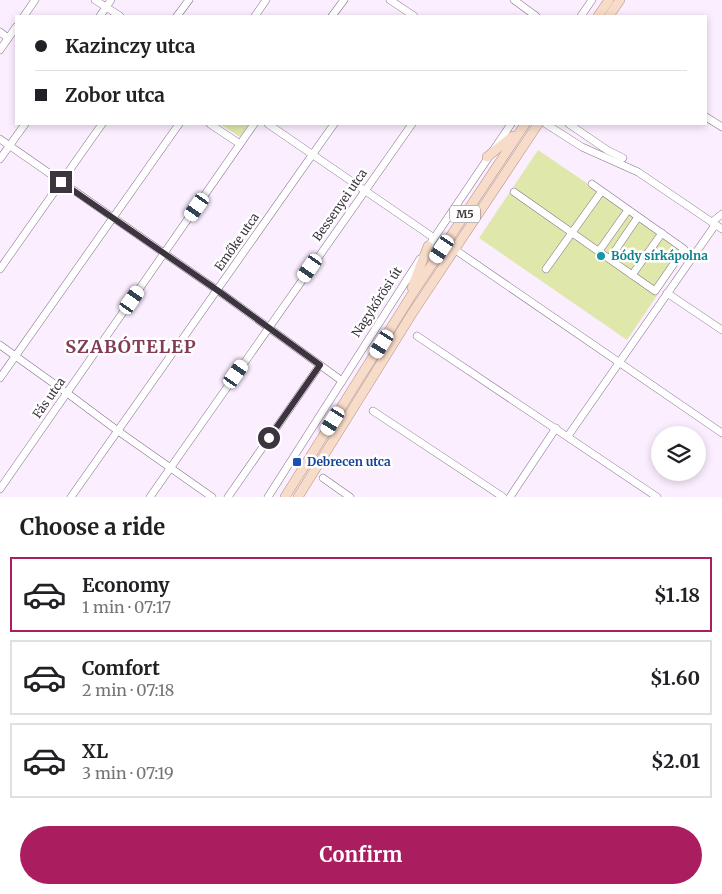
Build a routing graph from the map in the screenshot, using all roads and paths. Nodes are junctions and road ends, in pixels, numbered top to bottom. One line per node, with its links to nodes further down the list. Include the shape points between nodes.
1 (35, 0): 13 (street)
2 (95, 0): 12 (street)
3 (111, 0): 12 (street)
4 (189, 0): 16 (street)
5 (266, 0): 17 (street)
6 (344, 0): 18 (street)
7 (390, 0): 19 (street)
8 (514, 0): 20 (street)
9 (592, 0): 21 (street)
10 (609, 0): 22 (main road)
11 (620, 0): 23 (main road)
12 (106, 7): 14 (street); 15 (street)
13 (25, 15)
14 (101, 15)
15 (118, 15)
16 (178, 15)
17 (256, 15)
18 (333, 15)
19 (411, 15)
20 (535, 15)
21 (583, 15)
22 (599, 15)
23 (610, 15)
24 (15, 28): 26 (street)
25 (0, 32): 26 (street)
26 (8, 38): 27 (street)
27 (0, 50)
28 (707, 118): 41 (street)
29 (24, 125): 45 (street)
30 (101, 125): 50 (street)
31 (178, 125): 58 (street)
32 (212, 125): 44 (street)
33 (253, 125): 44 (street, Fás utca)
34 (269, 125): 46 (street)
35 (333, 125): 46 (street, Emőke utca)
36 (411, 125): 52 (street, Bessenyei utca)
37 (509, 125): 47 (street, Nagykőrösi út)
38 (537, 125): 65 (main road, M5)
39 (549, 125): 59 (street, via 582,147 638,172)
40 (571, 125): 48 (street)
41 (722, 127)
42 (522, 128): 47 (main road); 75 (main road, Nagykőrösi út / M5)
43 (0, 139): 45 (street)
44 (240, 144): 67 (street, Fás utca)
45 (9, 146): 49 (street); 50 (street)
46 (313, 155): 52 (street); 72 (street, Emőke utca)
47 (487, 157): 63 (street, Nagykőrösi út)
48 (623, 158)
49 (0, 159)
50 (61, 182): 58 (street); 69 (street)
51 (592, 184): 54 (street)
52 (364, 191): 63 (street); 76 (street, Bessenyei utca)
53 (514, 192): 61 (street)
54 (601, 192): 55 (street); 61 (street)
55 (628, 210): 57 (street); 66 (street)
56 (722, 214): 59 (street)
57 (638, 217): 62 (street); 68 (street)
58 (113, 218): 67 (street); 80 (street)
59 (712, 225): 60 (street); 74 (street)
60 (722, 229)
61 (572, 231): 66 (street); 70 (street)
62 (662, 233): 71 (street); 73 (street, via 684,248)
63 (434, 238): 64 (street, Nagykőrösi út)
64 (428, 246): 75 (main road); 84 (street, Nagykőrösi út)
65 (454, 249): 81 (street); 100 (main road, M5)
66 (600, 251): 68 (street)
67 (164, 254): 72 (street); 85 (street, Fás utca)
68 (610, 258): 71 (street)
69 (0, 269)
70 (546, 269)
71 (632, 275): 73 (street)
72 (217, 290): 76 (street); 88 (street, Emőke utca)
73 (655, 291): 74 (street)
74 (665, 295): 77 (street); 81 (street)
75 (411, 296): 99 (main road, Nagykőrösi út / M5)
76 (269, 328): 82 (street); 91 (street, Bessenyei utca)
77 (722, 330)
78 (417, 336): 87 (street)
79 (0, 345): 80 (street)
80 (16, 356): 83 (street); 85 (street)
81 (620, 363): 89 (street); 90 (street)
82 (320, 365): 84 (street); 97 (street)
83 (0, 378)
84 (342, 381): 98 (street, Nagykőrösi út)
85 (67, 393): 88 (street); 93 (street, Fás utca)
86 (372, 412): 102 (street)
87 (556, 428): 90 (street); 103 (street)
88 (118, 431): 91 (street); 94 (street, Emőke utca)
89 (722, 433)
90 (568, 436): 104 (street)
91 (171, 468): 95 (street, Bessenyei utca); 96 (street)
92 (323, 478): 101 (street)
93 (0, 489)
94 (71, 496)
95 (150, 496)
96 (212, 496)
97 (228, 496)
98 (268, 496)
99 (285, 496)
100 (298, 496)
101 (350, 496)
102 (503, 496)
103 (510, 496)
104 (657, 496)

